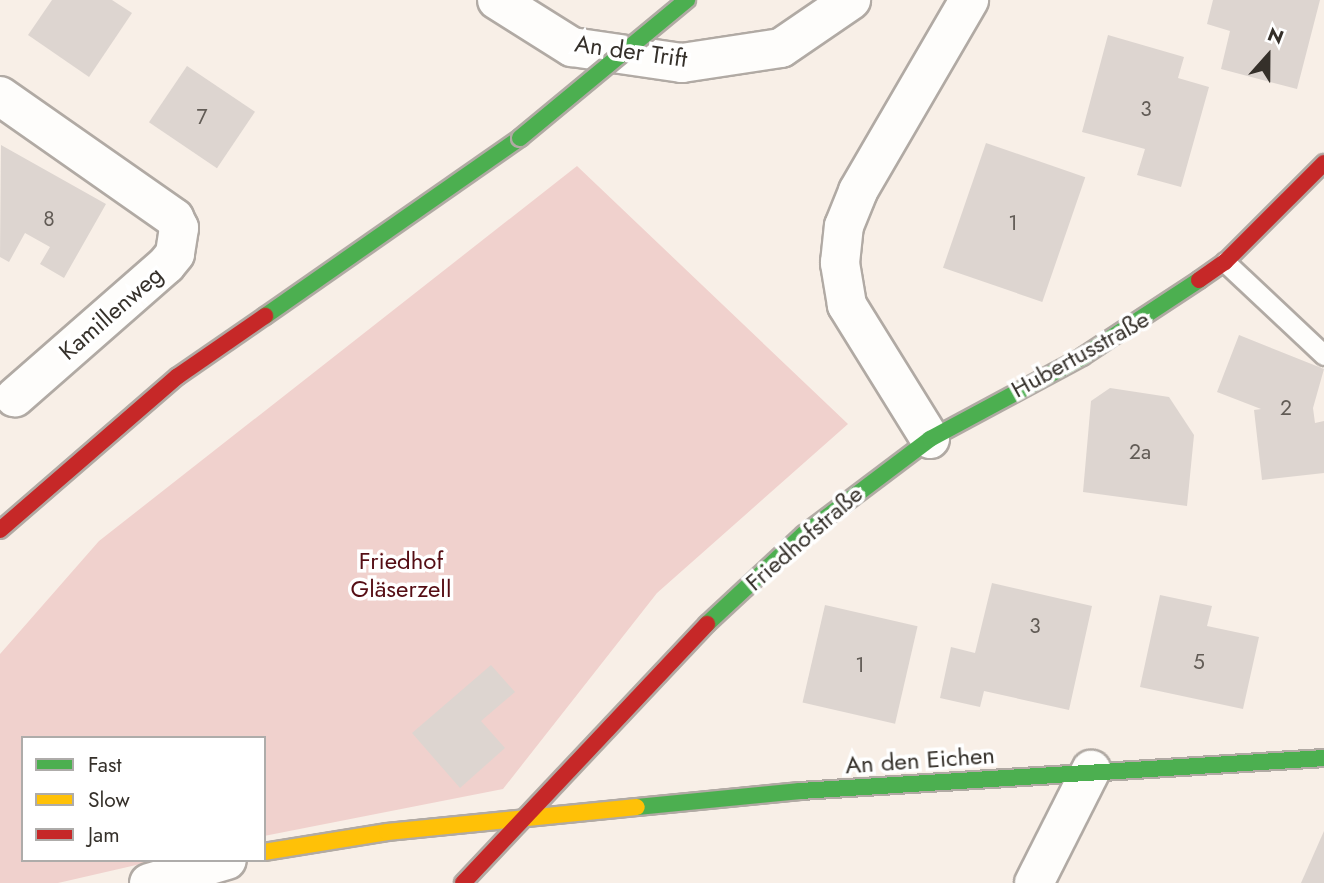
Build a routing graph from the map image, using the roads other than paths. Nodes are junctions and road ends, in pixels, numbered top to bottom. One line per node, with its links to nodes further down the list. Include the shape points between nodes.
1 (687, 0): 11 (street, bridge, via 520,138 178,376)
2 (851, 0): 4 (street, An der Trift, via 780,48 682,63 572,47)
3 (969, 0): 10 (street, via 858,191 844,226 840,264 847,305)
4 (512, 10)
5 (0, 96): 9 (street, Kamillenweg, via 164,211 179,228 175,254 166,265)
6 (1324, 163): 7 (street, Hubertusstraße)
7 (1225, 262): 8 (lane); 10 (street, Hubertusstraße, via 1082,357)
8 (1324, 355)
9 (7, 402)
10 (930, 439): 14 (street, Friedhofstraße, via 865,485 775,560 680,649)
11 (0, 530)
12 (1324, 758): 13 (street, An den Eichen)
13 (1091, 771): 14 (street, An den Eichen, via 800,791); 19 (street)
14 (520, 818): 15 (street, via 387,832); 18 (street, Friedhofstraße)
15 (266, 852)
16 (220, 862): 17 (street)
17 (149, 883)
18 (463, 883)
19 (1034, 883)

